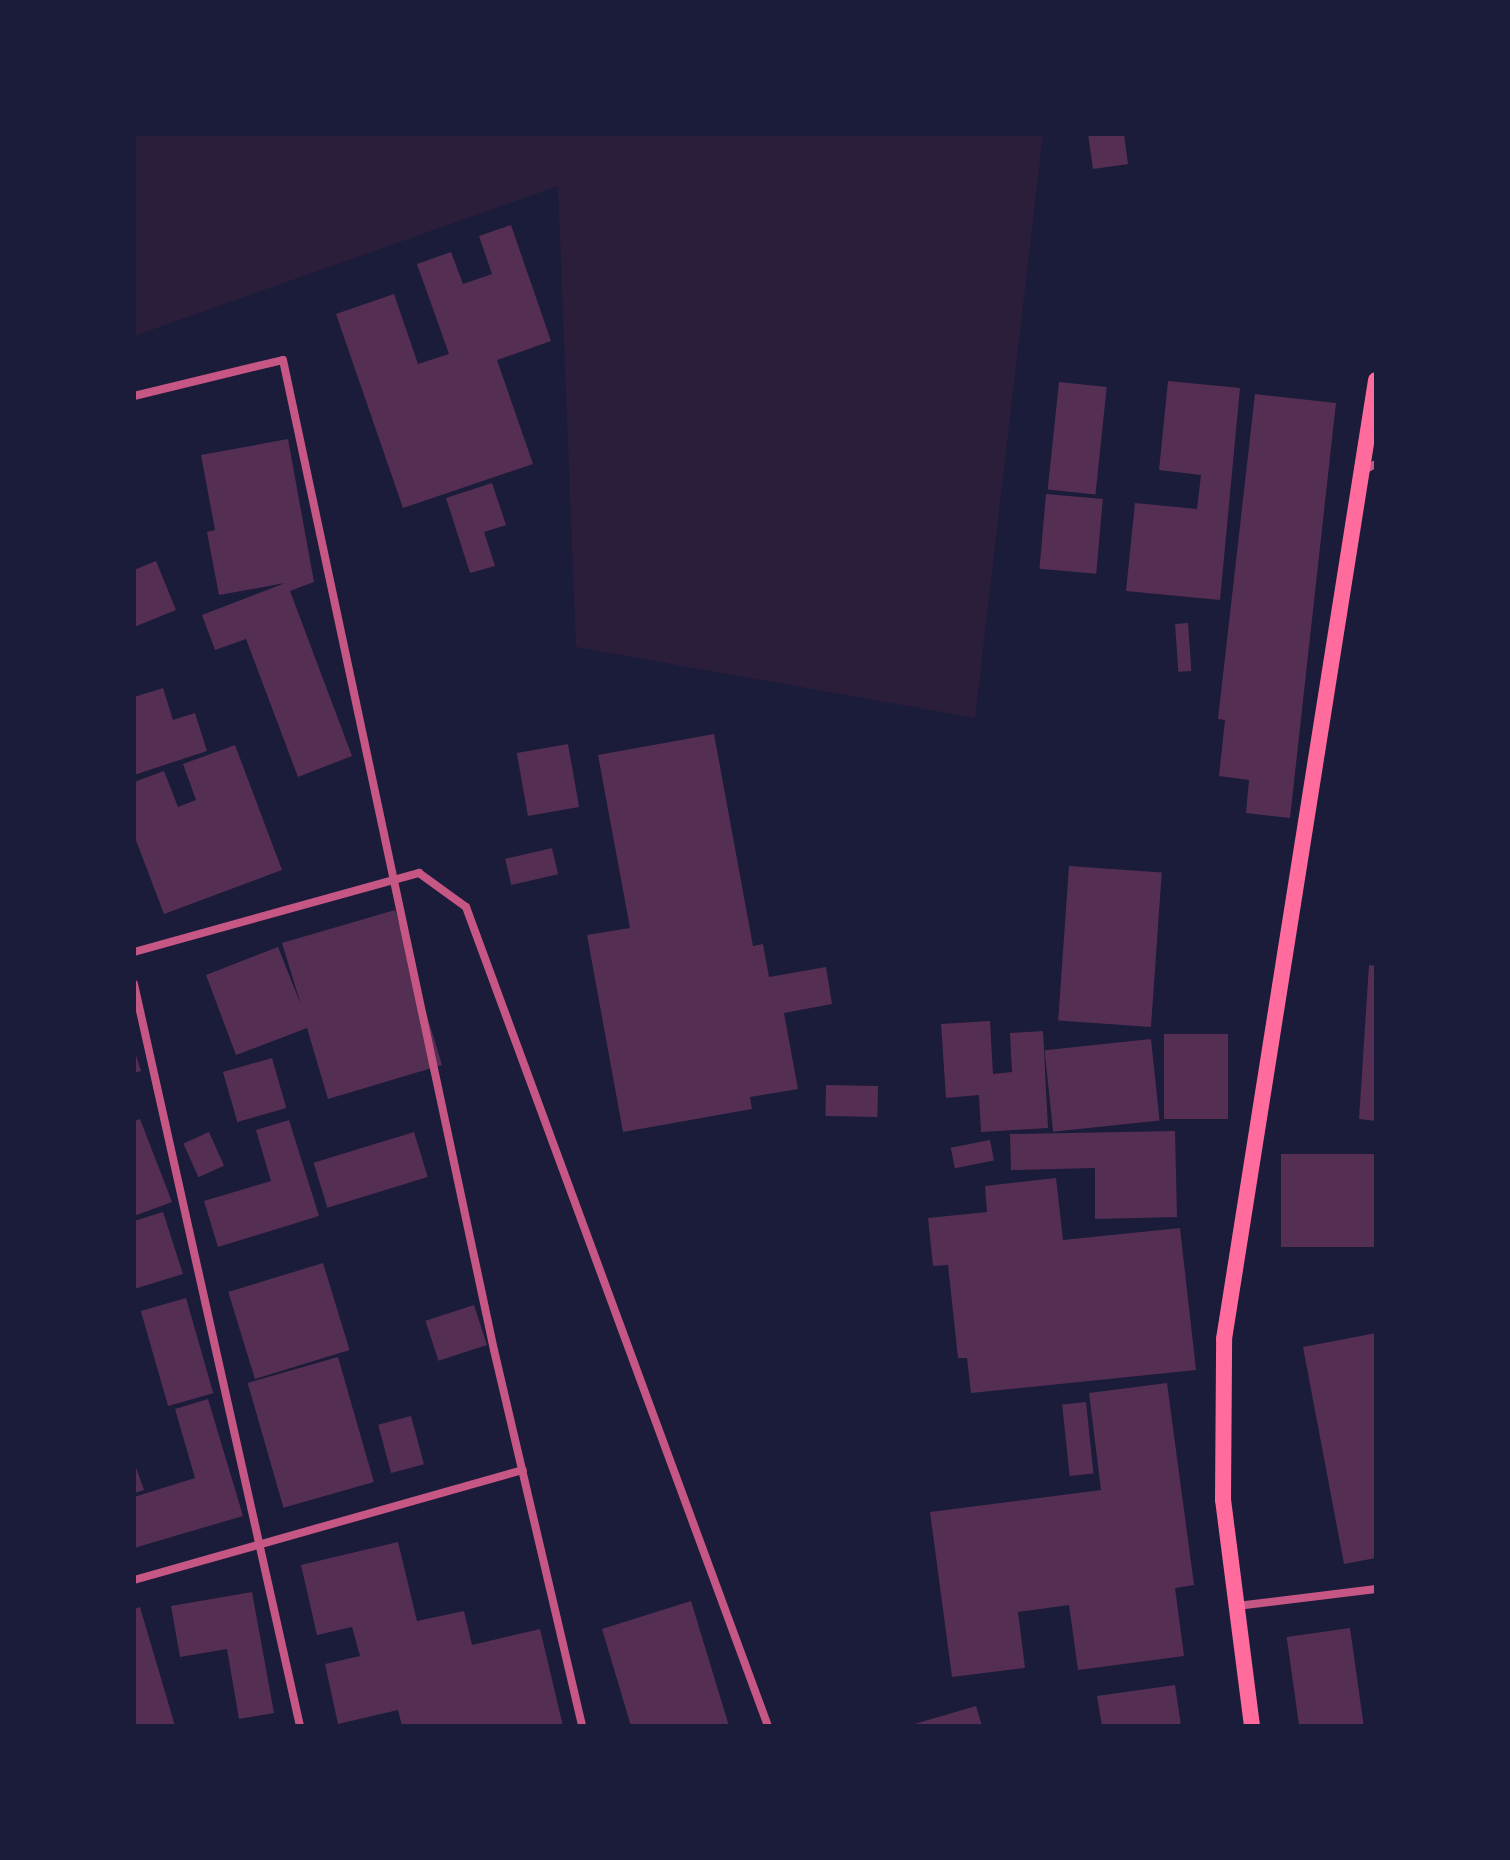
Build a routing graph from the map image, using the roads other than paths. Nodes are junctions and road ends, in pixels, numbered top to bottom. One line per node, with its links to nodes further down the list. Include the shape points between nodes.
1 (1376, 380): 3 (main road)
2 (134, 396): 4 (street, via 283,360)
3 (1369, 468): 11 (main road, via 1224,1339 1223,1500)
4 (393, 879): 5 (street); 7 (street); 14 (street, via 419,873 466,907)
5 (134, 952)
6 (134, 984): 8 (street)
7 (523, 1470): 8 (street); 13 (street)
8 (261, 1544): 9 (street); 12 (street)
9 (134, 1580)
10 (1376, 1589): 11 (street)
11 (1237, 1606): 15 (main road)
12 (300, 1726)
13 (582, 1726)
14 (768, 1726)
15 (1252, 1726)

